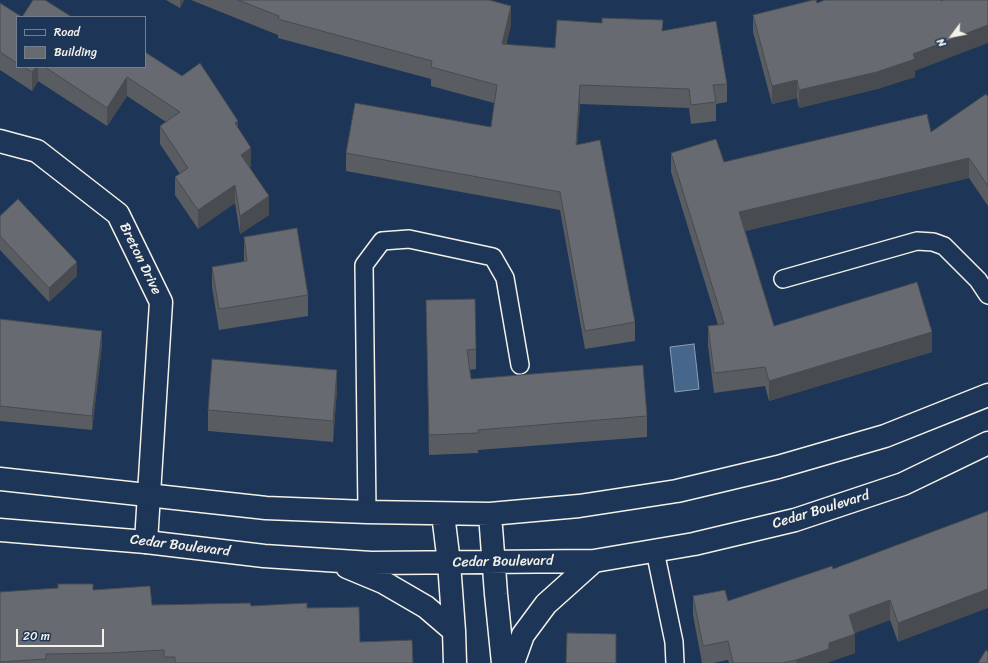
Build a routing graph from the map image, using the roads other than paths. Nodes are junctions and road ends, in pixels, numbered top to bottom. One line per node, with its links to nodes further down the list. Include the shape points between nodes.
1 (0, 141): 8 (street, Breton Drive, via 37,151 118,214 161,302)
2 (783, 279): 3 (lane, via 917,241 933,242 944,246 978,280)
3 (988, 295)
4 (520, 365): 9 (lane, via 505,278 493,257 408,239 382,241 364,265)
5 (988, 395): 11 (street, via 885,436 778,467 676,491 579,506)
6 (988, 443): 14 (street, Cedar Boulevard, via 903,484 795,520 694,544)
7 (0, 479): 8 (street)
8 (149, 495): 9 (street, via 266,508); 13 (street, Breton Drive)
9 (368, 512): 10 (street)
10 (443, 514): 11 (street); 18 (street)
11 (490, 514): 17 (street)
12 (0, 530): 13 (street, Cedar Boulevard)
13 (146, 542): 15 (street, Cedar Boulevard, via 264,556)
14 (655, 550): 16 (street, Cedar Boulevard); 23 (lane, via 674,642)
15 (334, 561): 18 (street, Cedar Boulevard); 19 (street, via 383,582 426,607)
16 (594, 561): 17 (street, Cedar Boulevard); 22 (street, via 546,604 523,635)
17 (494, 562): 18 (street, Cedar Boulevard); 21 (street)
18 (449, 563): 19 (street)
19 (454, 631): 20 (street)
20 (455, 663)
21 (503, 663)
22 (513, 663)
23 (675, 663)

